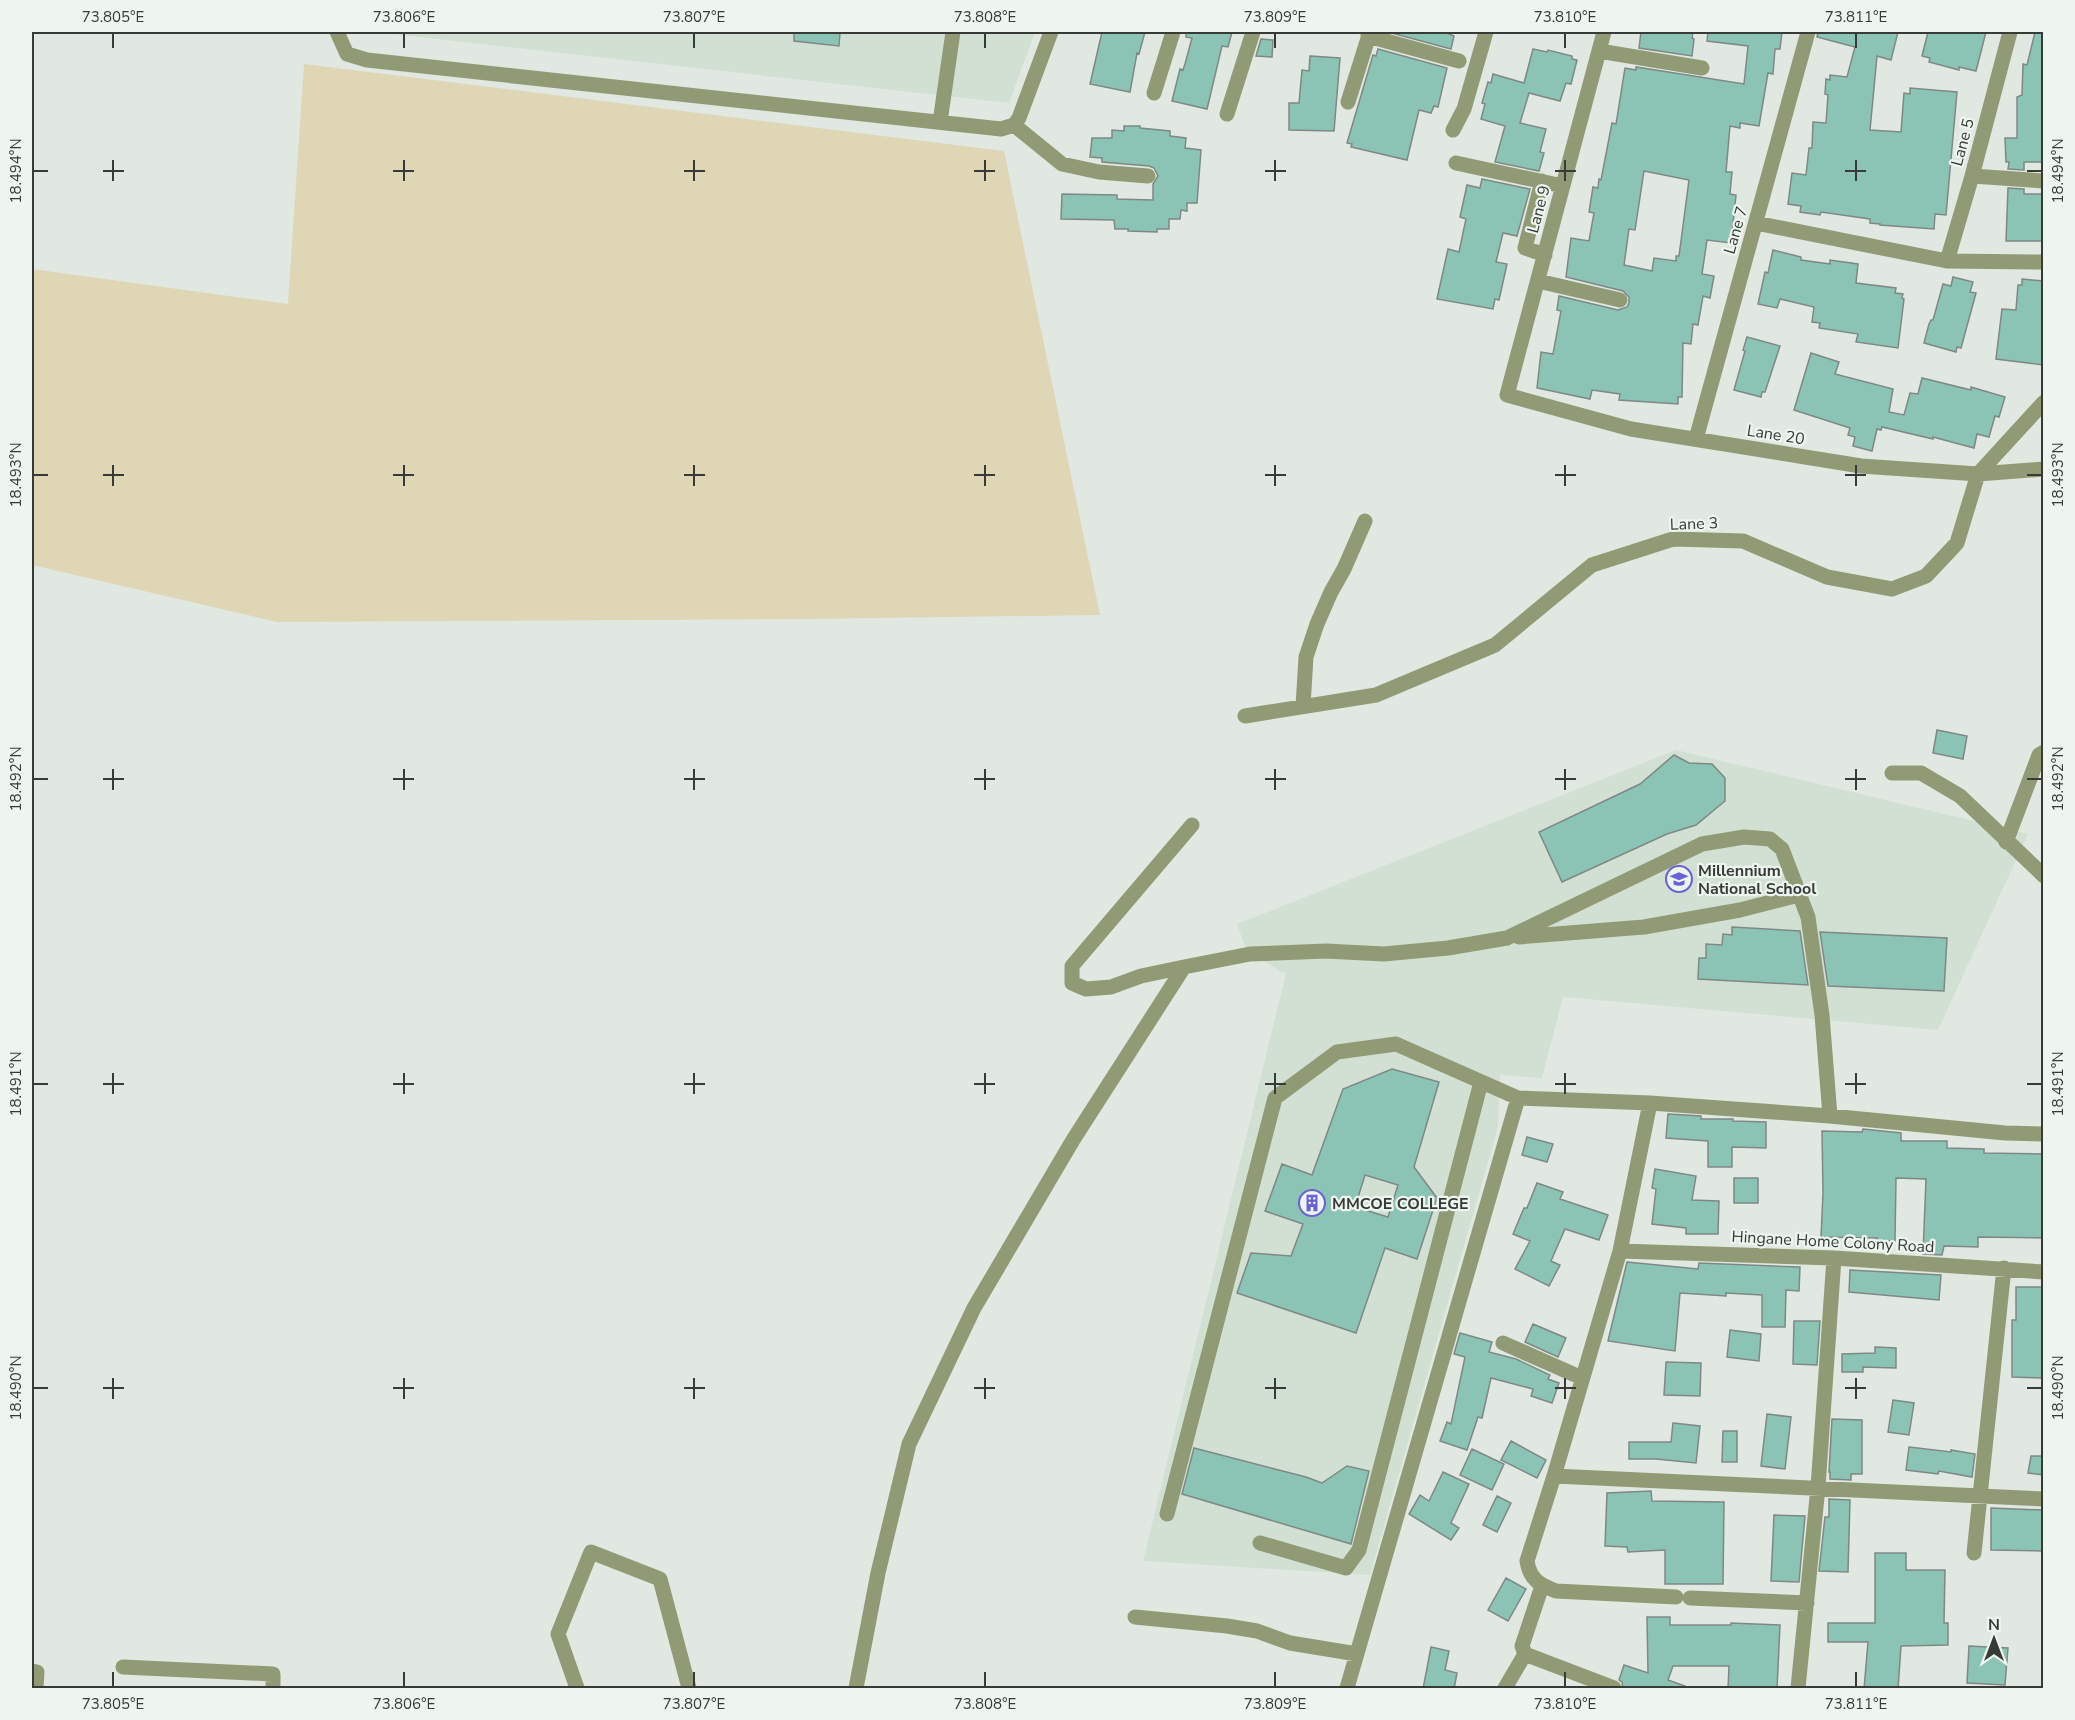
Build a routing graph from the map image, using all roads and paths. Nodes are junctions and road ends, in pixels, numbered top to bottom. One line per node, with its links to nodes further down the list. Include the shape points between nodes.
1 (338, 32): 17 (street, via 347,54 366,60)
2 (953, 32): 17 (street)
3 (1051, 32): 18 (street)
4 (1173, 32): 14 (street)
5 (1253, 32): 16 (street)
6 (1486, 32): 19 (street, via 1464,109)
7 (1604, 32): 11 (street, Lane 9)
8 (1808, 32): 26 (street, Lane 7)
9 (2010, 32): 22 (street, Lane 5)
10 (1369, 34): 12 (street); 15 (street)
11 (1599, 51): 13 (street); 25 (street, Lane 9)
12 (1459, 61)
13 (1702, 68)
14 (1154, 93)
15 (1348, 102)
16 (1227, 114)
17 (940, 122): 18 (street, via 1001,129)
18 (1014, 125): 21 (street, via 1062,164)
19 (1453, 130)
20 (1456, 163): 23 (street)
21 (1148, 176)
22 (1972, 176): 24 (street); 28 (street, Lane 5)
23 (1542, 181): 25 (street); 27 (street, via 1525,248)
24 (2043, 181)
25 (1563, 186): 27 (street, Lane 9)
26 (1756, 223): 28 (street); 34 (street, Lane 7)
27 (1545, 255): 30 (street, Lane 9)
28 (1947, 261): 29 (street)
29 (2043, 262)
30 (1538, 282): 31 (street); 32 (street, Lane 9)
31 (1620, 300)
32 (1507, 395): 34 (street, Lane 20, via 1630,429)
33 (2043, 402): 36 (street, Lane 3)
34 (1696, 439): 36 (street, Lane 20, via 1861,466)
35 (2043, 470): 36 (street, Lane 20)
36 (1978, 474): 38 (street, Lane 3, via 1957,543 1926,576 1892,589 1827,577 1743,541 1673,539 1592,565 1495,645 1376,694)
37 (1365, 521): 38 (street, via 1306,657)
38 (1304, 706): 39 (street, Lane 3)
39 (1245, 716)
40 (2043, 752): 43 (street)
41 (1892, 773): 43 (street, via 1921,773 1960,796)
42 (1192, 825): 47 (street, via 1072,966 1072,982 1086,989 1111,987)
43 (2006, 842): 44 (street)
44 (2043, 876)
45 (1799, 896): 46 (street, via 1644,927); 46 (street, via 1782,849 1770,839 1744,837 1702,844); 51 (street, via 1808,917)
46 (1507, 938): 47 (street, via 1384,954 1250,954)
47 (1184, 967): 77 (street, via 1073,1140 974,1308 909,1444 878,1573)
48 (1481, 1082): 49 (street); 63 (street, via 1396,1044 1337,1052 1275,1098); 64 (street, via 1359,1550 1346,1568)
49 (1518, 1098): 50 (street); 69 (street)
50 (1650, 1103): 51 (street); 53 (street)
51 (1830, 1116): 52 (street)
52 (2043, 1134)
53 (1620, 1251): 54 (street, Hingane Home Colony Road); 58 (street)
54 (1834, 1258): 55 (street, Hingane Home Colony Road); 60 (street)
55 (2004, 1268): 56 (street, Hingane Home Colony Road); 61 (street)
56 (2043, 1272)
57 (1503, 1343): 58 (street)
58 (1582, 1378): 59 (street)
59 (1554, 1476): 60 (street); 66 (street, via 1527,1561 1528,1570)
60 (1818, 1487): 61 (street); 67 (street)
61 (1981, 1496): 62 (street); 65 (street)
62 (2043, 1499)
63 (1167, 1514)
64 (1260, 1543)
65 (1974, 1553)
66 (1542, 1586): 67 (street, via 1556,1591); 70 (street, via 1522,1646)
67 (1806, 1603): 81 (street)
68 (1135, 1617): 69 (street, via 1257,1631 1290,1643)
69 (1357, 1654): 78 (street)
70 (1524, 1654): 79 (street); 80 (street)
71 (123, 1667): 74 (street, via 273,1674)
72 (32, 1671): 73 (street, via 38,1672)
73 (36, 1689)
74 (273, 1689)
75 (577, 1689): 76 (street, via 558,1634 591,1552 660,1580)
76 (689, 1689)
77 (856, 1689)
78 (1347, 1689)
79 (1505, 1689)
80 (1614, 1689)
81 (1798, 1689)

